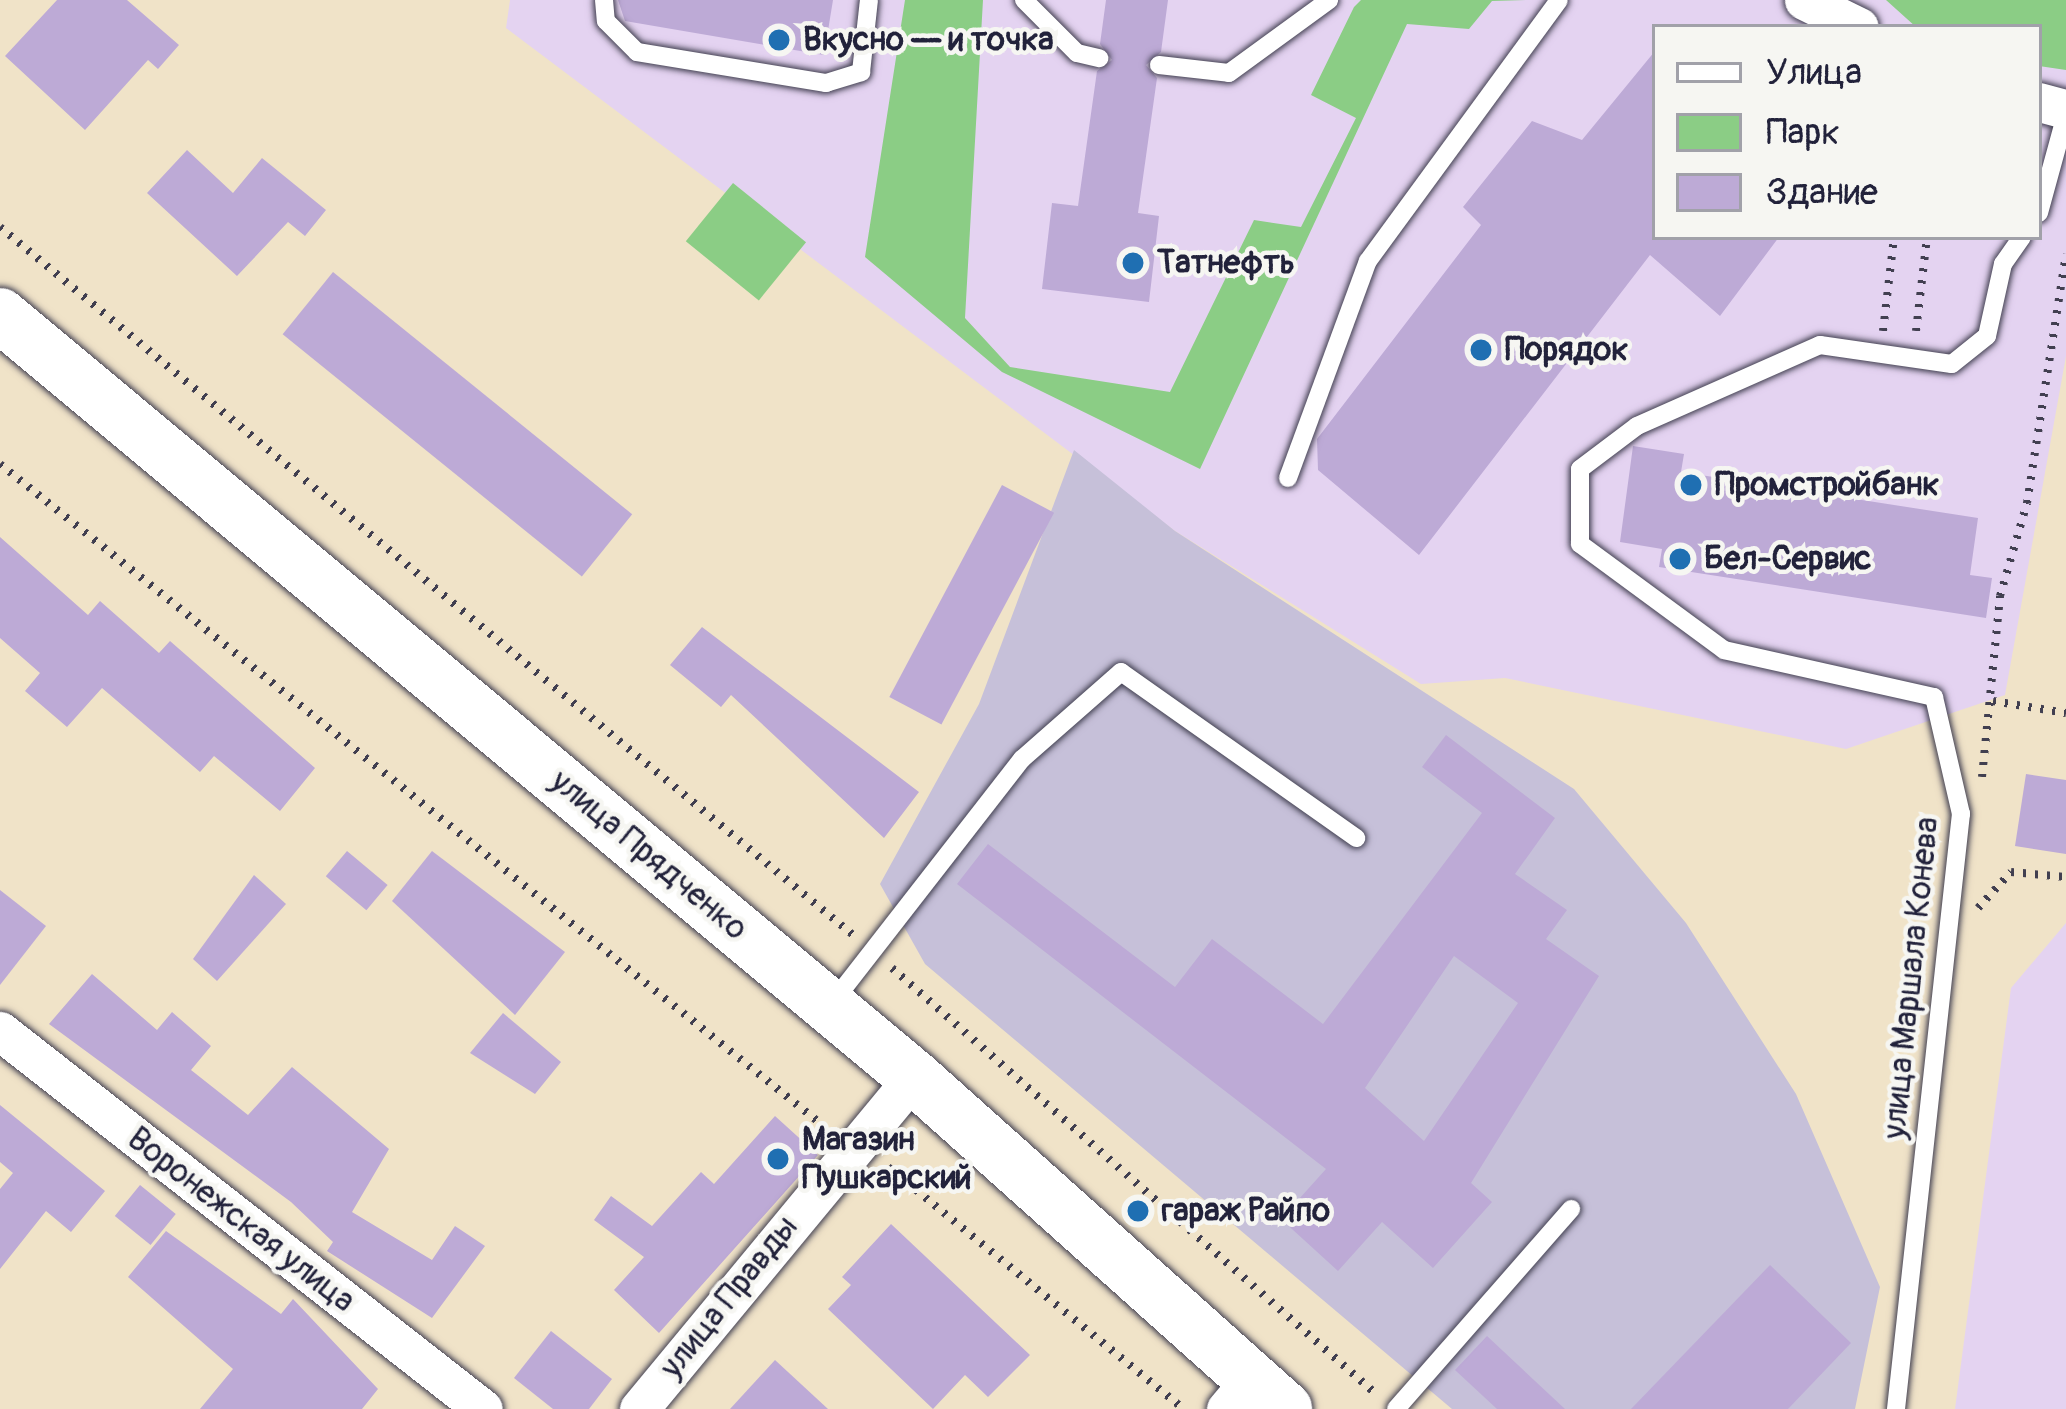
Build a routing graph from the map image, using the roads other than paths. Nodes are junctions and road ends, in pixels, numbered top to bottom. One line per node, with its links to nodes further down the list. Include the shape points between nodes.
1 (604, 0): 2 (lane, via 606,21 637,52 826,82 861,72)
2 (869, 0)
3 (1024, 0): 8 (lane, via 1077,53)
4 (1329, 0): 9 (lane, via 1229,73)
5 (1559, 0): 14 (lane, via 1368,261)
6 (1804, 0): 7 (street)
7 (1852, 24)
8 (1099, 58)
9 (1159, 65)
10 (2066, 112): 11 (lane)
11 (2042, 202)
12 (2020, 240): 24 (lane, улица Маршала Конева, via 2003,264 1987,336 1952,364 1820,345 1755,367 1580,469 1580,544 1724,650 1934,697 1961,814)
13 (0, 315): 16 (main road, улица Прядченко)
14 (1288, 478)
15 (1356, 838): 16 (lane, via 1120,672 1022,759)
16 (829, 1007): 18 (main road, улица Прядченко)
17 (0, 1031): 21 (street, Воронежская улица)
18 (914, 1077): 20 (main road, улица Прядченко); 22 (street, улица Правды)
19 (1570, 1210): 23 (lane)
20 (1254, 1399)
21 (483, 1409)
22 (639, 1409)
23 (1394, 1409)
24 (1896, 1409)

